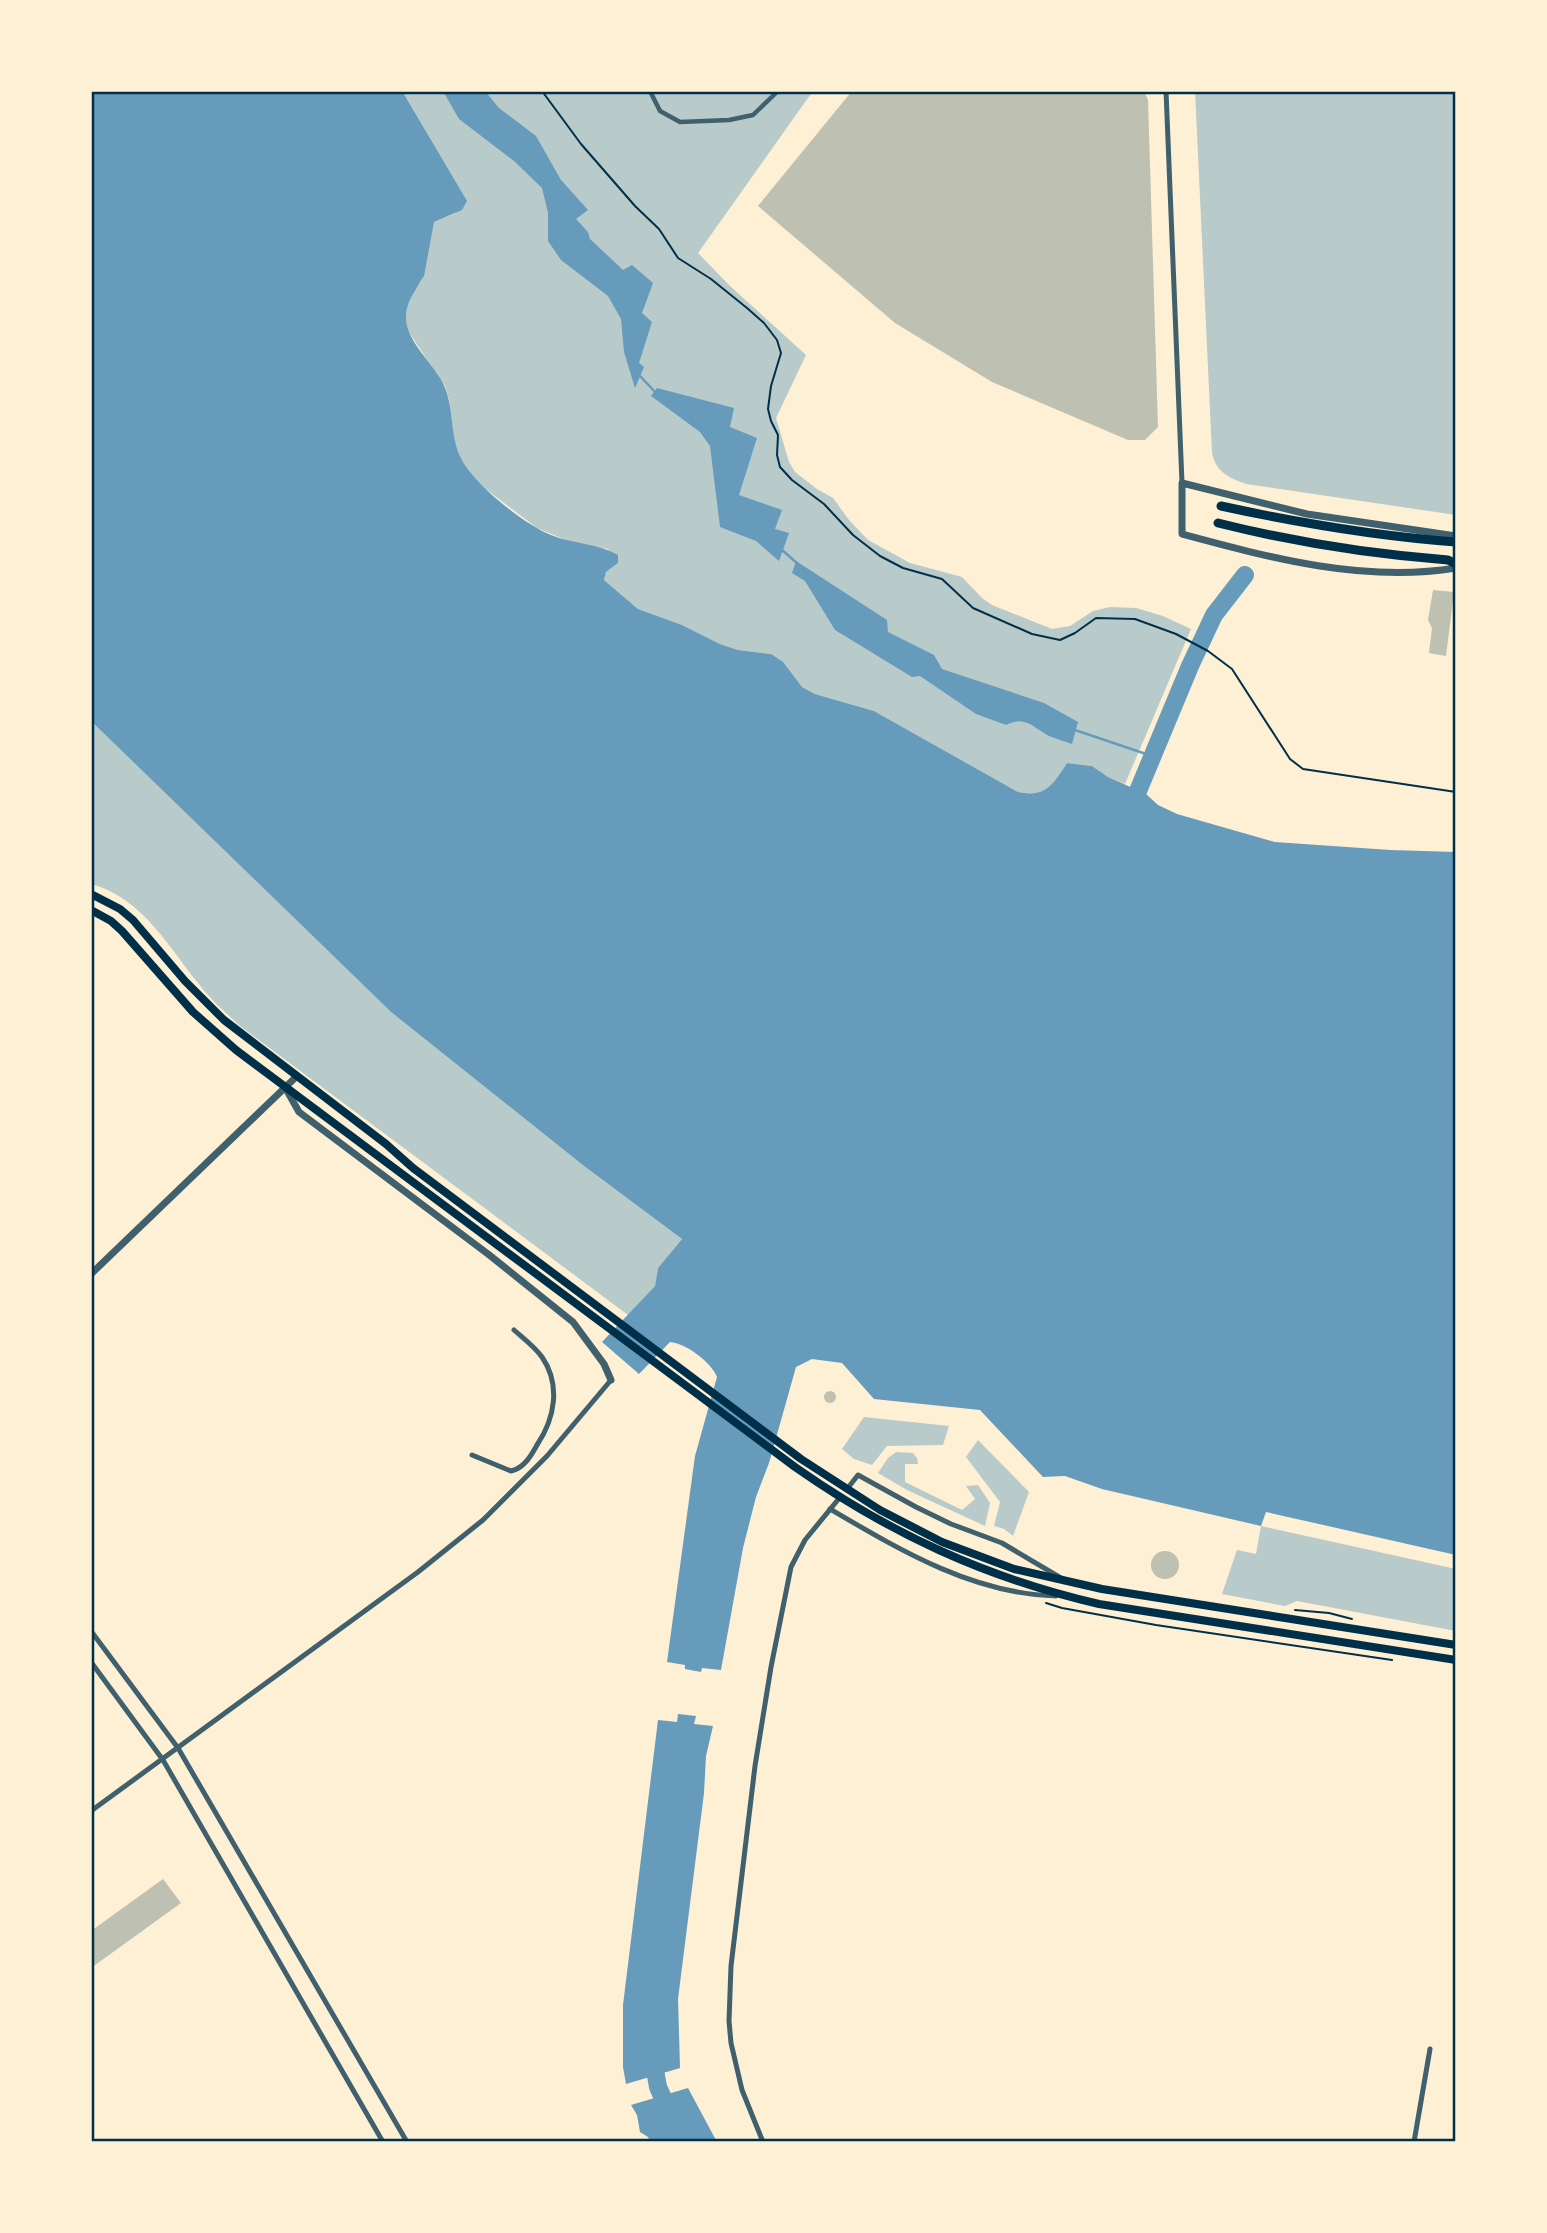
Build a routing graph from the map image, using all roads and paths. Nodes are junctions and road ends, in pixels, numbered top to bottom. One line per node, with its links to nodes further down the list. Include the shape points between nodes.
1 (542, 91): 10 (path, via 582,144 659,229 678,258 747,308 777,340 781,353 768,409 778,435 780,467 836,514 853,535 891,562 948,582 973,608 1032,634 1060,640 1096,618 1117,617 1176,634 1232,669 1290,759 1304,769)
2 (650, 91): 3 (street, via 660,111 680,122 753,115)
3 (778, 91)
4 (1166, 91): 5 (street)
5 (1182, 483): 8 (street, via 1307,514); 9 (street, via 1182,534 1259,554 1362,571 1416,573)
6 (1221, 506): 8 (main road, via 1329,528)
7 (1218, 523): 9 (main road, via 1308,543)
8 (1453, 540)
9 (1453, 564)
10 (1456, 792)
11 (91, 894): 13 (main road, via 133,920 204,1001)
12 (91, 910): 14 (main road, via 122,931 214,1032)
13 (297, 1076): 14 (street); 20 (main road, via 439,1188 827,1477 907,1525 976,1556)
14 (286, 1088): 15 (street); 17 (street, via 299,1112 573,1322); 21 (main road, via 821,1485 903,1534 972,1565)
15 (91, 1274)
16 (514, 1330): 18 (street, via 541,1356 552,1377 555,1402 549,1422 524,1465 516,1470)
17 (611, 1380): 28 (street, via 547,1456 483,1520)
18 (472, 1455)
19 (830, 1508): 20 (street, via 858,1475 928,1513 1002,1544); 21 (street, via 967,1579 1025,1594); 34 (street, via 800,1548 787,1578 762,1716 731,1966 731,2043 742,2090)
20 (1067, 1581): 24 (main road)
21 (1063, 1596): 25 (main road)
22 (1039, 1601): 26 (path, via 1156,1625)
23 (91, 1630): 28 (street)
24 (1456, 1644)
25 (1456, 1660)
26 (1401, 1661)
27 (91, 1662): 29 (street)
28 (178, 1748): 29 (street); 33 (street)
29 (163, 1760): 30 (street); 32 (street)
30 (91, 1811)
31 (1430, 2049): 35 (street)
32 (383, 2142)
33 (407, 2142)
34 (763, 2142)
35 (1414, 2142)

